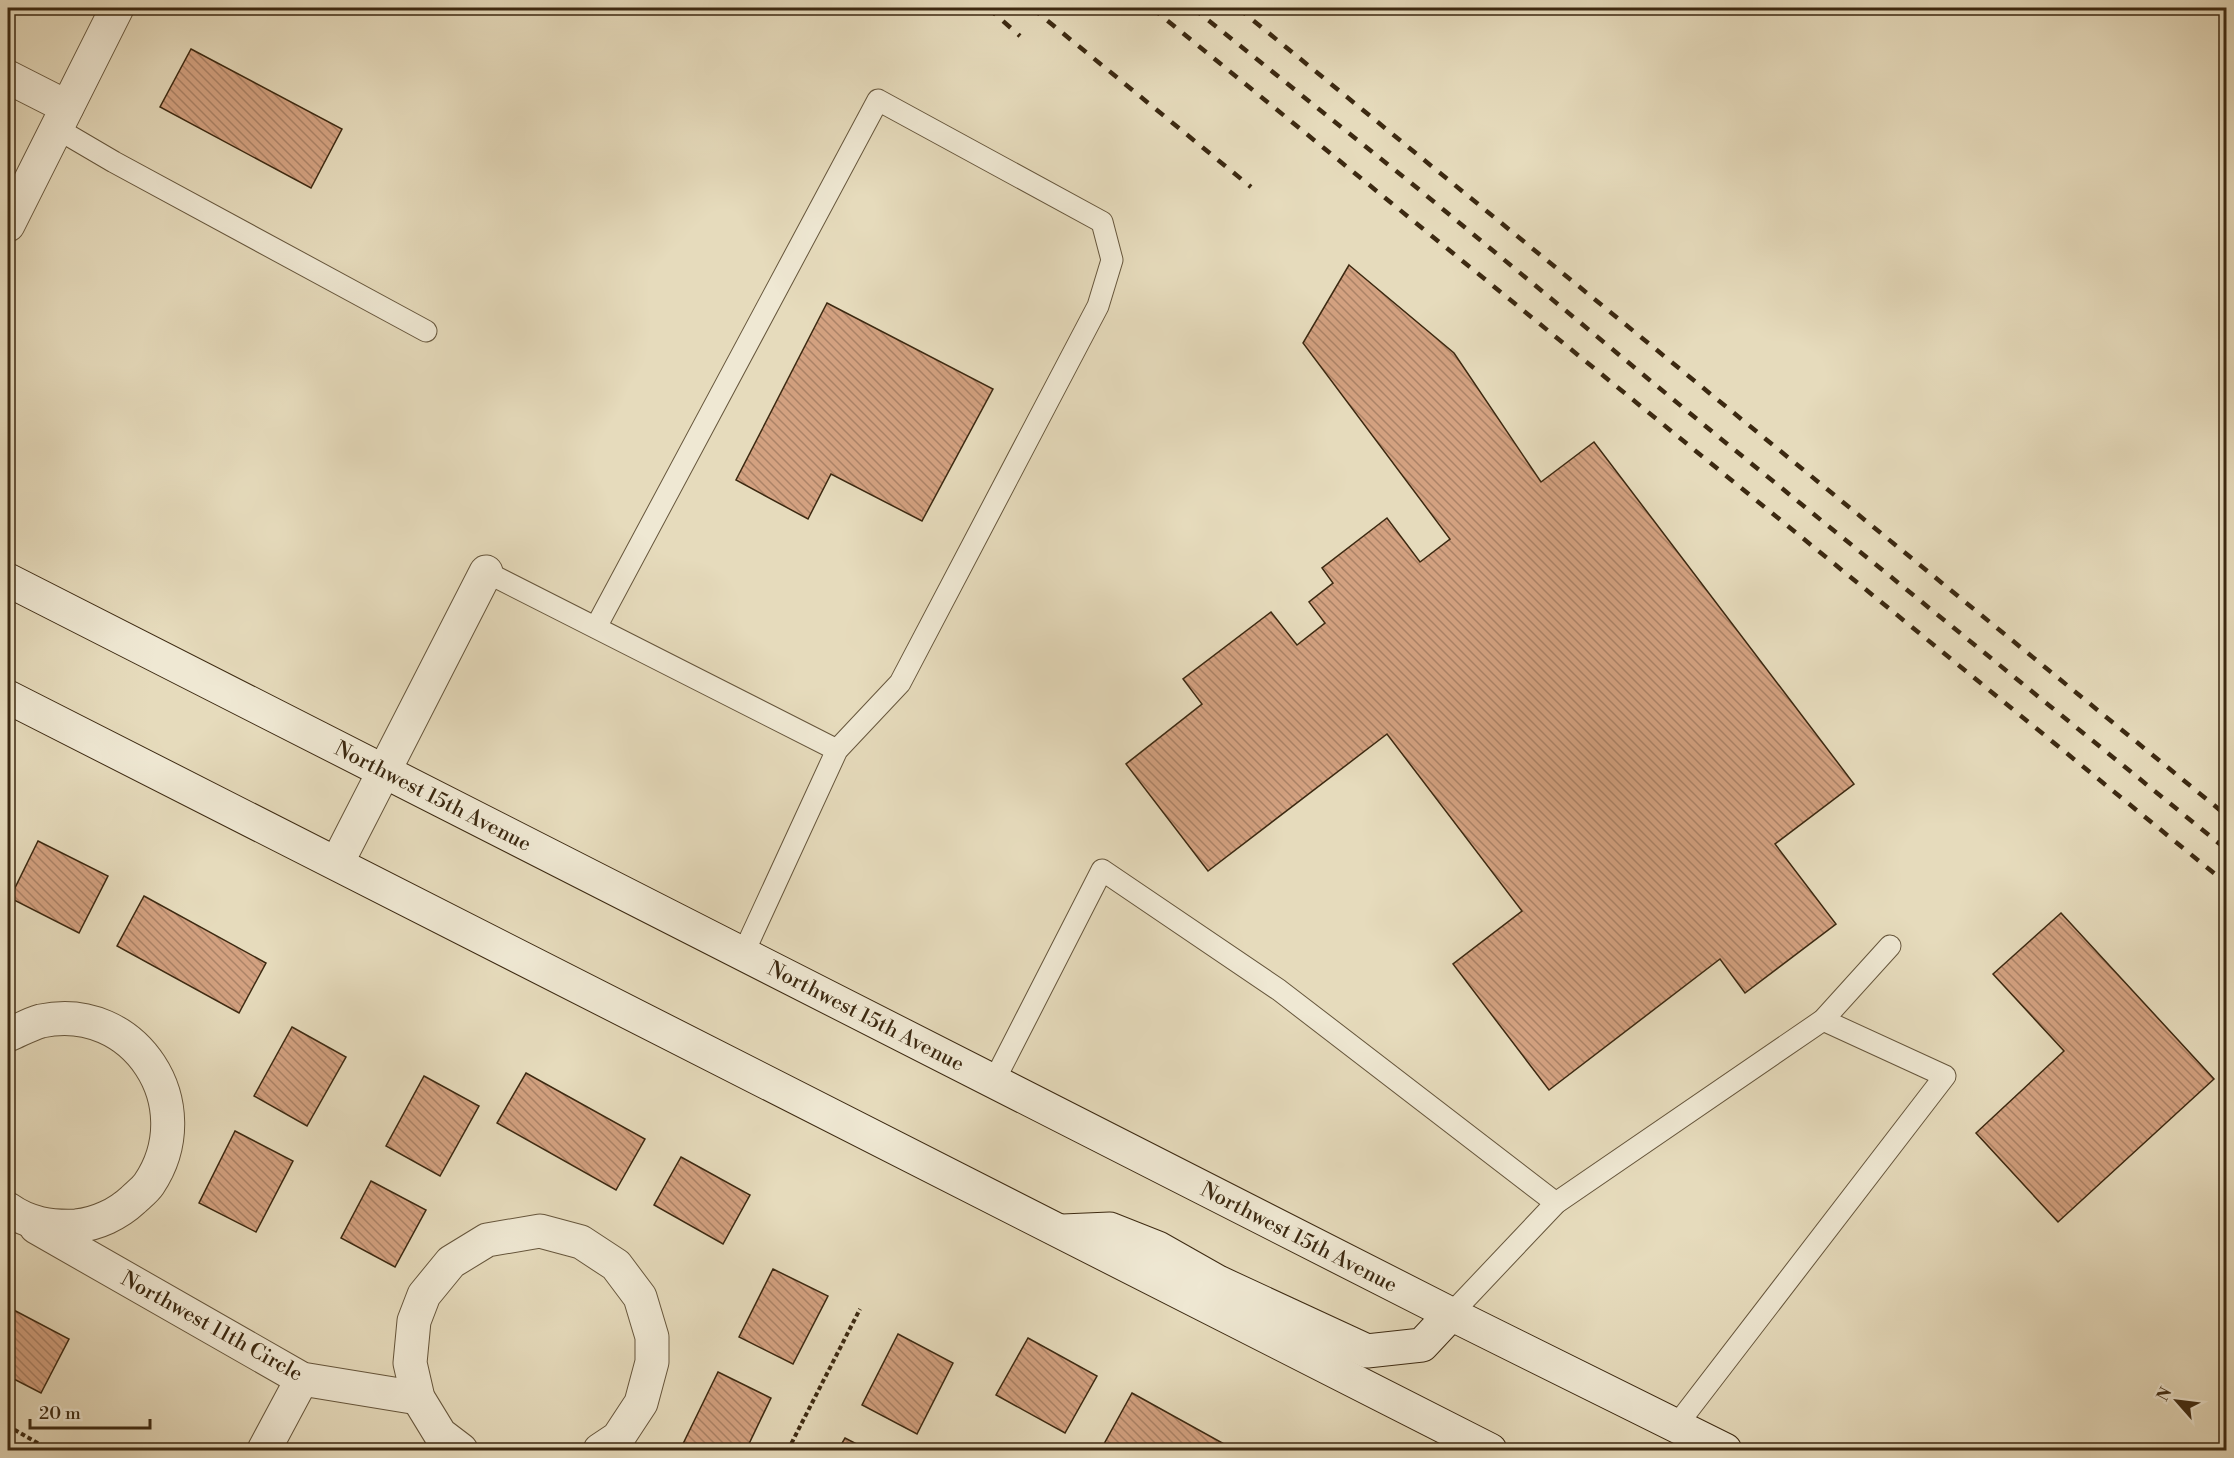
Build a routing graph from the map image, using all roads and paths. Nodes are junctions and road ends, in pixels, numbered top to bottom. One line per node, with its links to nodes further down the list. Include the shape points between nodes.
1 (117, 8): 3 (street)
2 (8, 77): 3 (street)
3 (61, 118): 4 (street); 5 (lane, via 114,162)
4 (8, 225)
5 (426, 331)
6 (486, 572): 8 (lane); 11 (street)
7 (8, 580): 11 (street, Northwest 15th Avenue)
8 (596, 627): 10 (lane); 10 (lane, via 879,100 1102,222 1112,260 1098,306 900,683)
9 (8, 697): 12 (street)
10 (837, 750): 14 (lane)
11 (384, 771): 12 (street); 14 (street, Northwest 15th Avenue)
12 (337, 863): 20 (street)
13 (1890, 946): 15 (lane)
14 (743, 954): 17 (street, Northwest 15th Avenue)
15 (1823, 1020): 18 (lane); 26 (lane, via 1945,1076)
16 (8, 1035): 19 (street, Northwest 11th Circle, via 40,1021 76,1019 112,1029 140,1050 160,1080 168,1115 165,1151 149,1184 123,1210 90,1225 53,1227)
17 (994, 1082): 18 (lane, via 1102,870 1279,990); 22 (street, Northwest 15th Avenue)
18 (1556, 1203): 22 (lane)
19 (13, 1213): 23 (street, Northwest 11th Circle)
20 (1061, 1232): 22 (street, via 1110,1229 1158,1248 1218,1282 1367,1351 1422,1346); 32 (street)
21 (860, 1309): 31 (path)
22 (1451, 1314): 26 (street, Northwest 15th Avenue)
23 (302, 1378): 24 (street, Northwest 11th Circle); 28 (street)
24 (418, 1398): 29 (street, via 440,1434); 30 (street, via 410,1363 414,1321 424,1295 451,1262 487,1239 540,1231 581,1242 616,1266 640,1297 652,1337 652,1362 642,1403 618,1438)
25 (8, 1426): 27 (path)
26 (1676, 1426): 33 (street, Northwest 15th Avenue)
27 (50, 1450)
28 (264, 1450)
29 (461, 1450)
30 (600, 1450)
31 (788, 1450)
32 (1490, 1450)
33 (1725, 1450)

